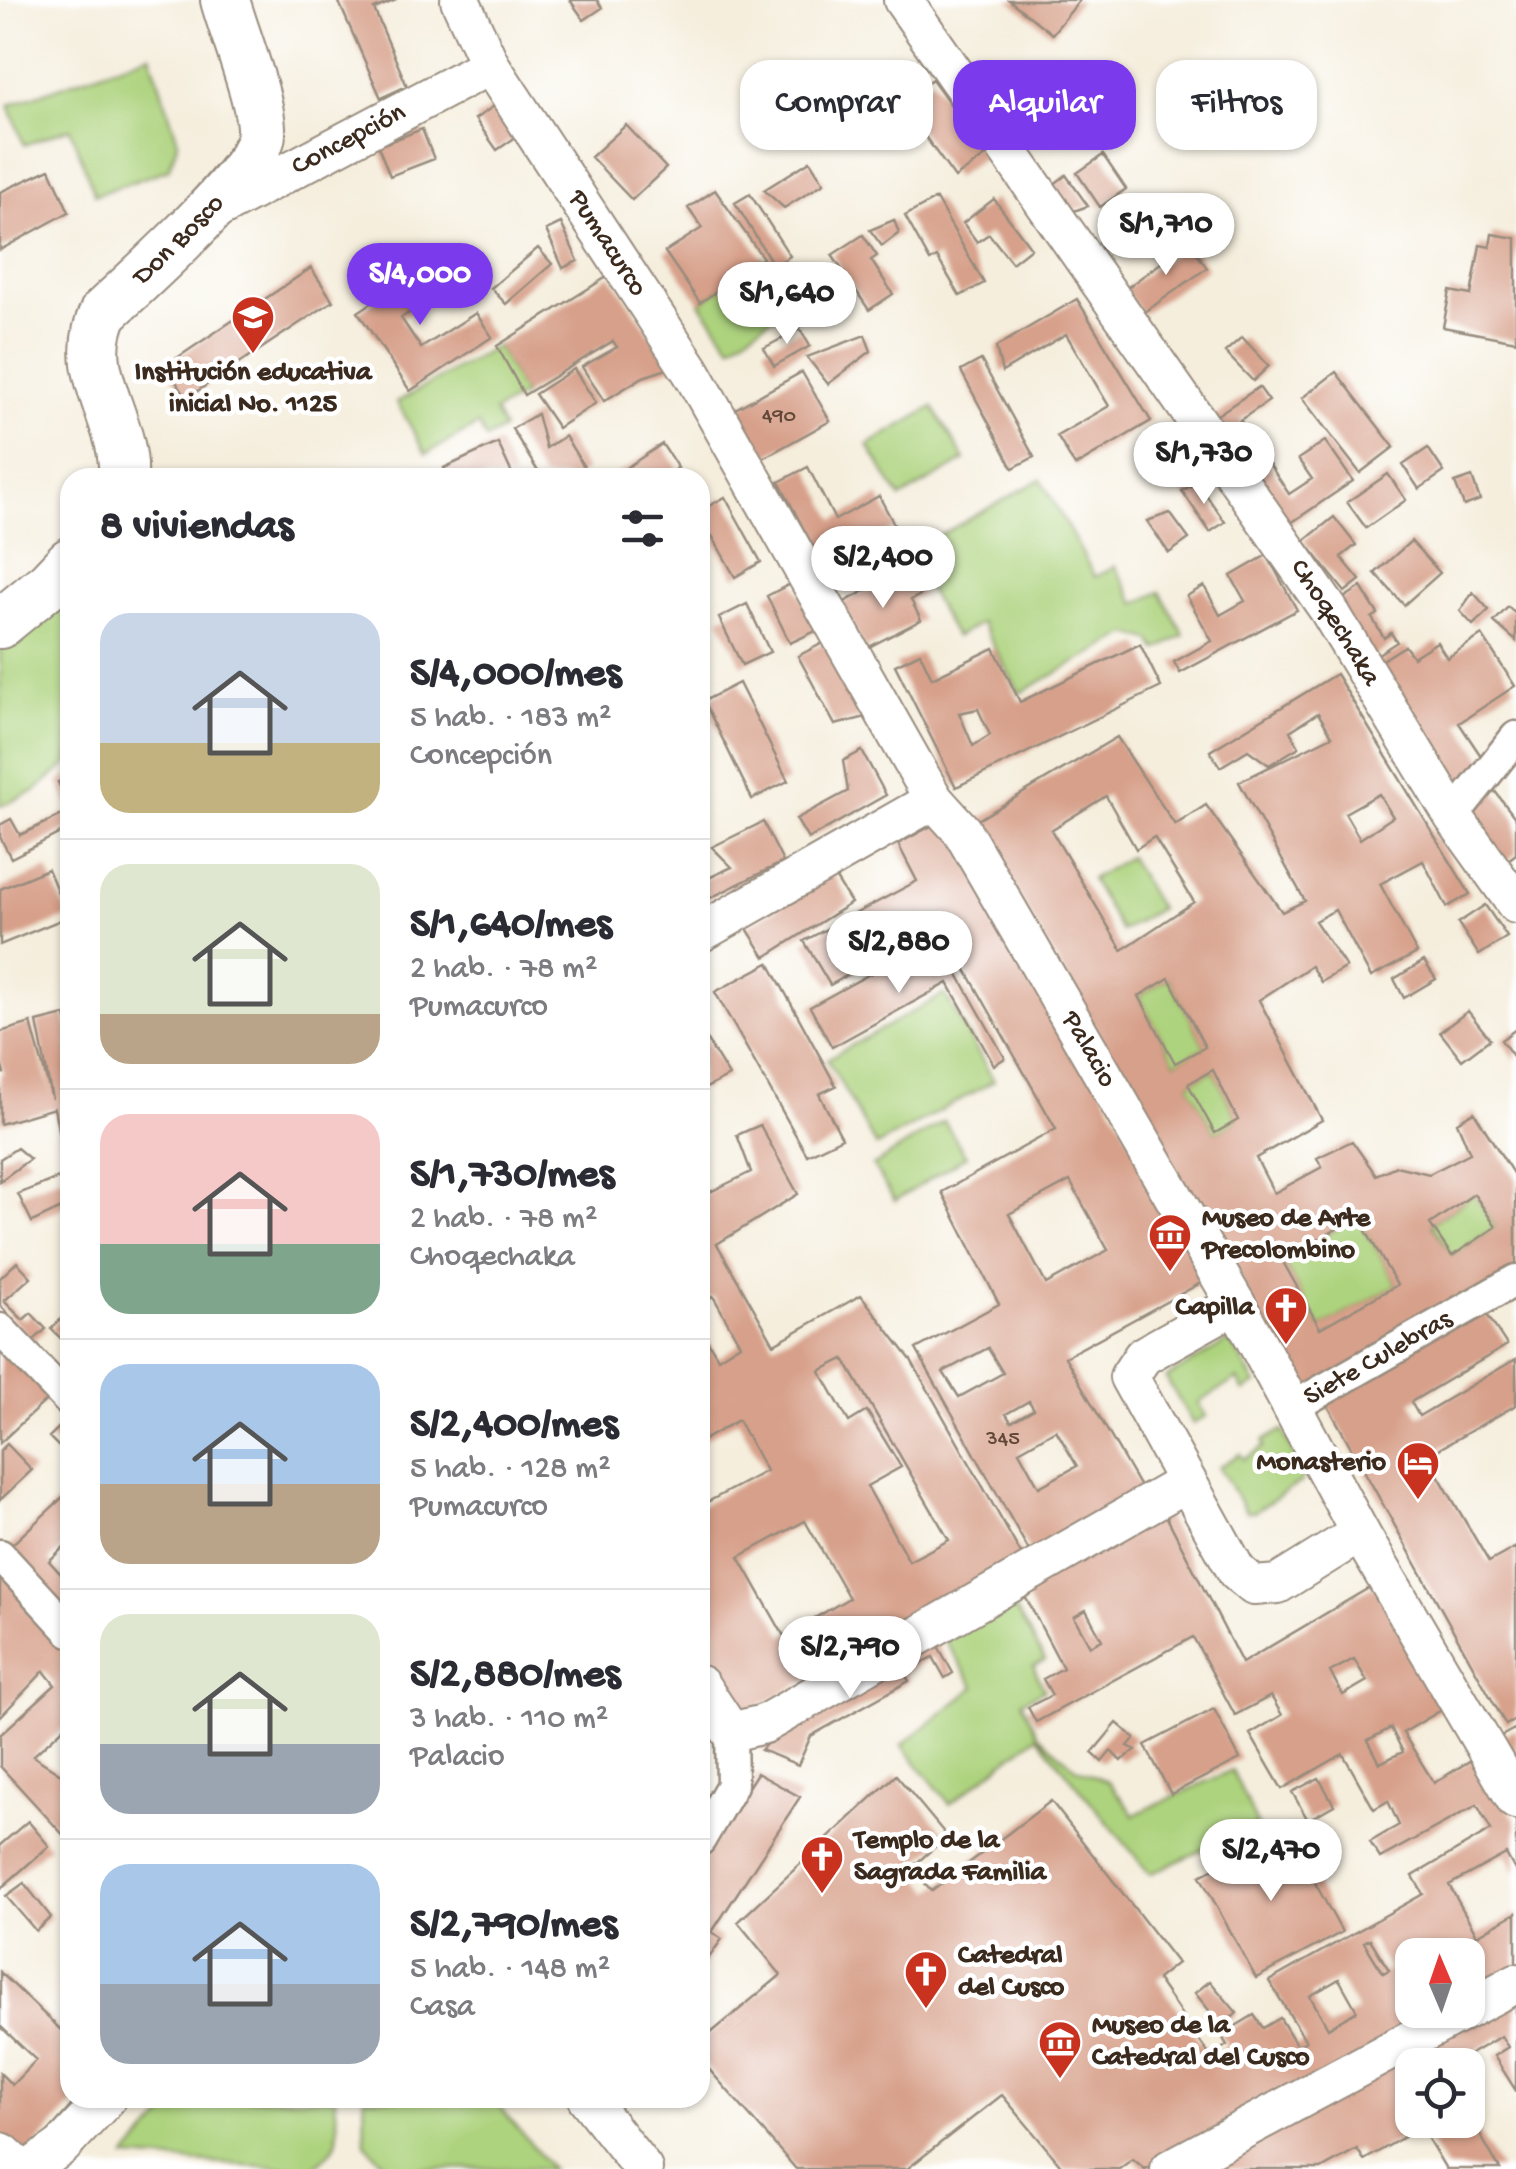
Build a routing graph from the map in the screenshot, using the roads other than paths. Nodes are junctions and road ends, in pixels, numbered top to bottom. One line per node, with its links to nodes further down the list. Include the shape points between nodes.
1 (225, 0): 5 (street, Don Bosco, via 262,136)
2 (460, 0): 4 (street, Pumacurco)
3 (904, 0): 11 (street, Choqechaka, via 1328,609)
4 (490, 65): 5 (street, Concepción); 10 (street, Pumacurco, via 692,371)
5 (206, 215): 6 (street, Don Bosco, via 104,312 96,329 92,347)
6 (124, 468)
7 (60, 572): 8 (street)
8 (0, 624)
9 (1516, 737): 11 (street)
10 (934, 800): 13 (street); 15 (street, Palacio, via 962,831)
11 (1453, 816): 12 (street, Choqechaka)
12 (1516, 904)
13 (710, 928)
14 (1516, 1280): 18 (street, Siete Culebras)
15 (1236, 1304): 18 (street, Palacio); 19 (street, via 1143,1356 1129,1376)
16 (0, 1329): 17 (street)
17 (60, 1392)
18 (1294, 1407): 20 (street, Palacio)
19 (1186, 1482): 20 (street, via 1237,1572 1254,1586 1278,1584); 24 (street, via 764,1724)
20 (1360, 1532): 25 (street)
21 (0, 1555): 22 (street)
22 (60, 1621)
23 (710, 1700): 24 (street)
24 (731, 1732): 26 (street, via 732,1785)
25 (1516, 1800)
26 (710, 1823)
27 (1516, 1983): 34 (street)
28 (98, 2108): 32 (street)
29 (595, 2108): 33 (street)
30 (0, 2157): 31 (street)
31 (13, 2169)
32 (30, 2169)
33 (643, 2169)
34 (1170, 2169)

